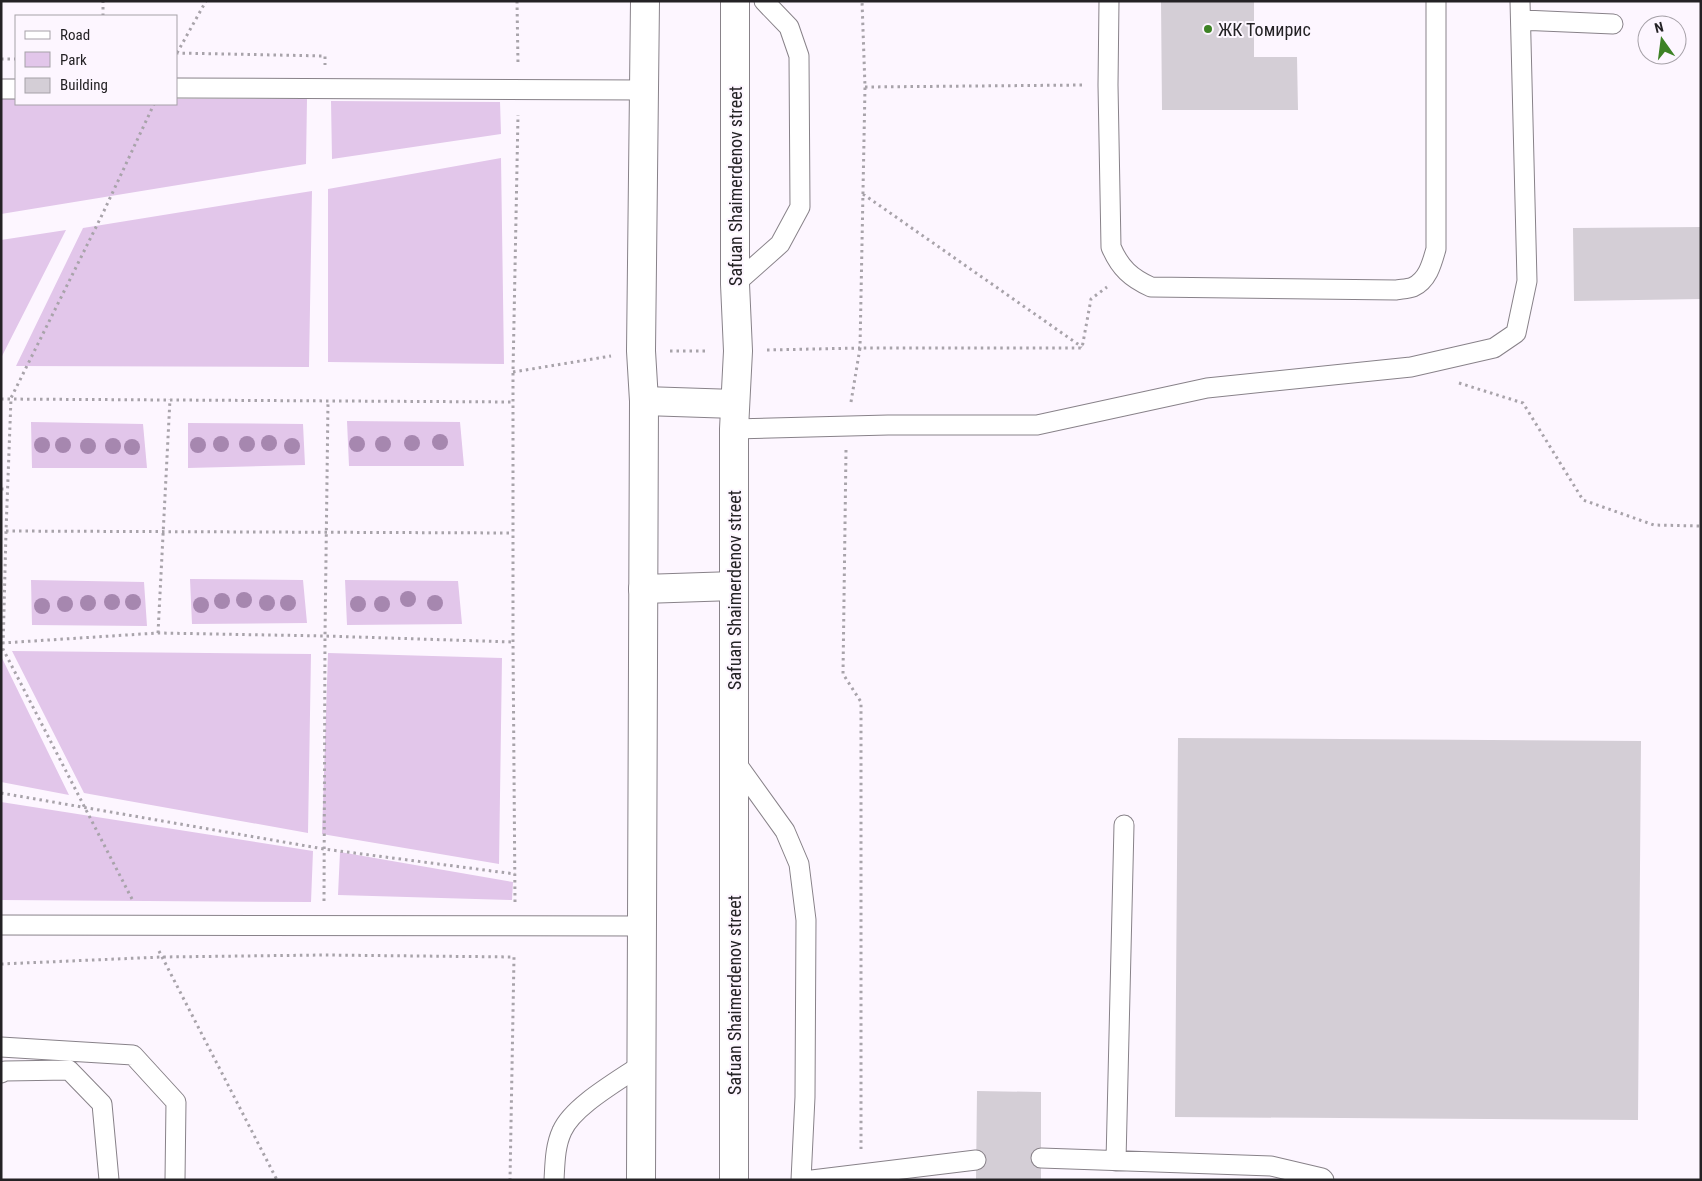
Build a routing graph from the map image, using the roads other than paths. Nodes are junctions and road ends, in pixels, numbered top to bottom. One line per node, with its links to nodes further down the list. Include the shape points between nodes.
1 (646, 1): 12 (main road)
2 (735, 1): 13 (main road, Safuan Shaimerdenov street)
3 (764, 1): 13 (lane, via 789,27 799,56 800,207 780,244)
4 (1110, 1): 5 (lane, via 1111,247 1117,262 1138,281 1151,287 1396,290 1413,286 1426,276 1436,249)
5 (1436, 1)
6 (1520, 1): 7 (lane)
7 (1520, 20): 8 (lane); 15 (lane, via 1527,281 1516,333 1494,348 1411,367 1207,388 1036,425 846,426)
8 (1613, 24)
9 (178, 88): 12 (lane)
10 (1, 89): 11 (lane)
11 (15, 89)
12 (645, 90): 14 (main road, via 641,351)
13 (735, 284): 15 (main road, Safuan Shaimerdenov street, via 738,351)
14 (644, 401): 15 (main road); 17 (main road)
15 (735, 417): 16 (main road, Safuan Shaimerdenov street)
16 (734, 586): 17 (main road); 18 (main road, Safuan Shaimerdenov street)
17 (643, 589): 21 (main road)
18 (734, 760): 32 (main road, Safuan Shaimerdenov street); 33 (lane, via 785,831 799,864 806,920)
19 (1124, 826): 27 (lane)
20 (1, 925): 21 (lane)
21 (642, 926): 23 (main road)
22 (1, 1047): 29 (lane, via 132,1056 176,1102)
23 (641, 1065): 30 (lane, via 573,1113 556,1148); 31 (main road)
24 (1, 1073): 28 (lane, via 68,1070 102,1104)
25 (1041, 1158): 27 (lane)
26 (976, 1160): 34 (lane)
27 (1116, 1161): 35 (lane, via 1271,1166)
28 (109, 1180)
29 (175, 1180)
30 (554, 1180)
31 (641, 1180)
32 (734, 1180)
33 (801, 1180)
34 (812, 1180)
35 (1324, 1180)

